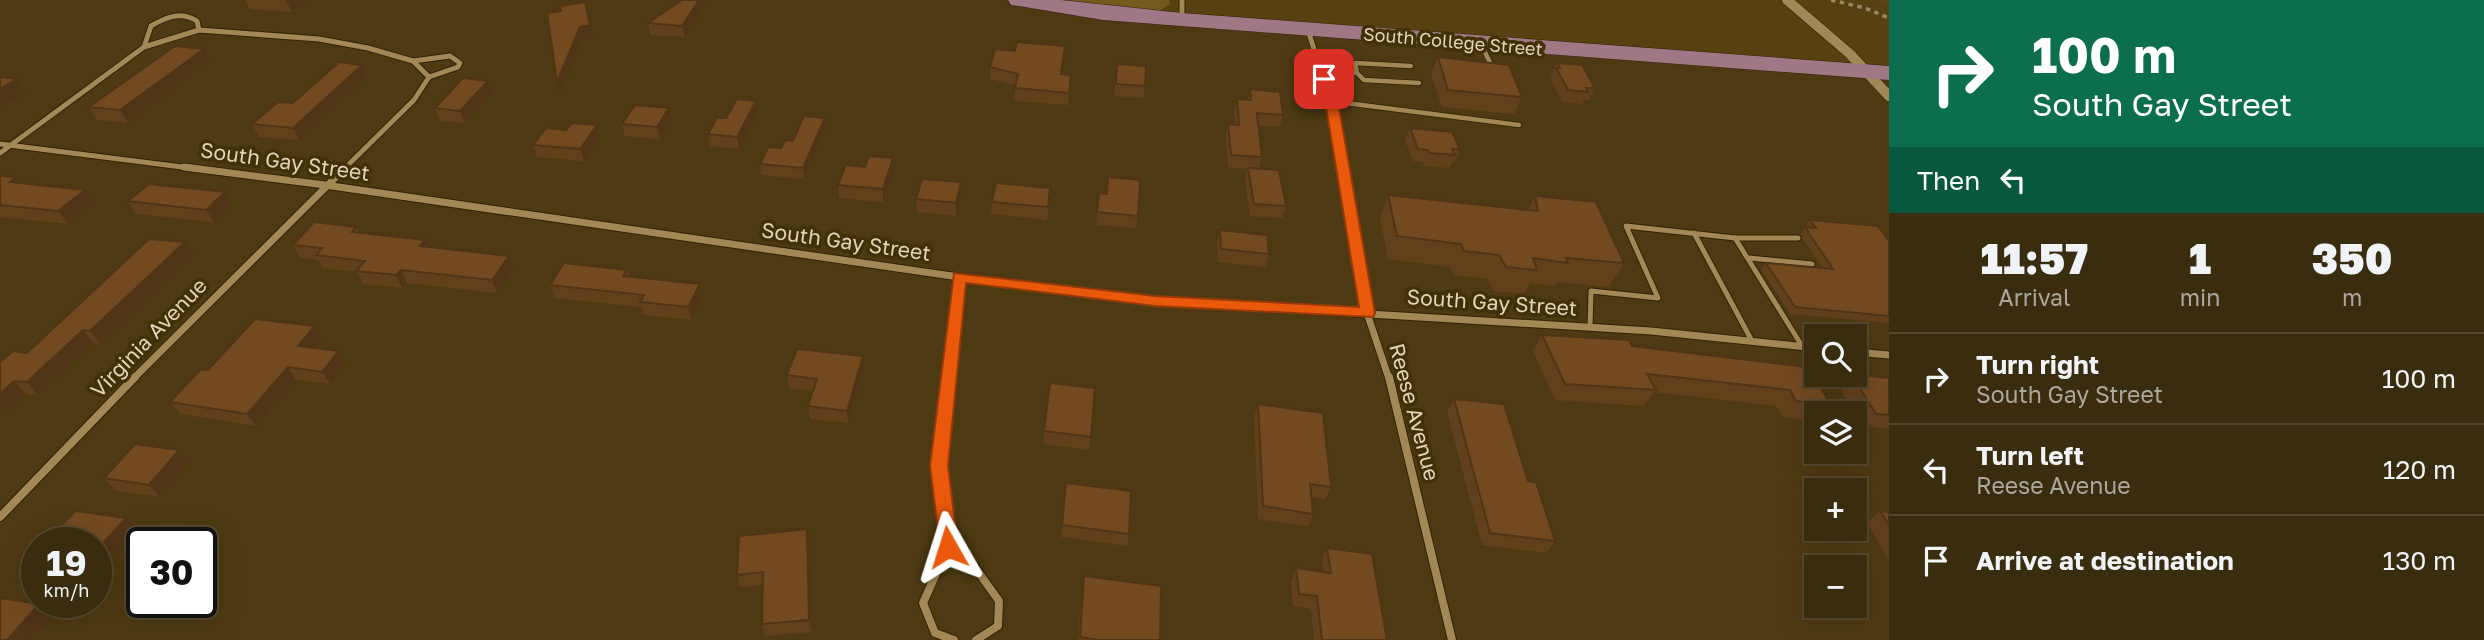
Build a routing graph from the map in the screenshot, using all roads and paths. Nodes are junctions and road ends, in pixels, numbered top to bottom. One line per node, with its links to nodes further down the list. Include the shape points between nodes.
1 (1018, 0): 4 (main road, South College Street, via 1103,13)
2 (1787, 0): 13 (street)
3 (1831, 0): 5 (path)
4 (1182, 10): 7 (main road, South College Street)
5 (1889, 18)
6 (198, 30): 9 (street); 9 (street, via 193,18 172,16 151,26); 10 (street, via 319,39)
7 (1308, 30): 8 (main road, South College Street); 12 (street, Reese Avenue)
8 (1481, 44): 13 (main road, South College Street); 15 (lane)
9 (144, 47): 22 (street)
10 (413, 61): 16 (street); 16 (street, via 450,56 460,63)
11 (1412, 66): 14 (lane, via 1355,63)
12 (1321, 71): 14 (lane); 19 (street, Reese Avenue)
13 (1877, 72): 18 (street)
14 (1357, 73): 17 (lane, via 1364,79)
15 (1495, 74)
16 (429, 77): 24 (street, Virginia Avenue, via 414,100)
17 (1419, 83)
18 (1889, 96)
19 (1330, 101): 20 (lane); 31 (street, Reese Avenue)
20 (1519, 124)
21 (0, 144): 22 (street, South Gay Street)
22 (11, 145): 23 (street); 24 (street, South Gay Street)
23 (0, 153)
24 (325, 185): 30 (street, South Gay Street); 37 (street, Virginia Avenue)
25 (1694, 233): 26 (lane); 32 (lane, via 1626,226 1658,298 1591,290); 33 (lane)
26 (1735, 237): 27 (lane); 28 (lane)
27 (1798, 238)
28 (1748, 258): 29 (lane); 34 (lane)
29 (1812, 264)
30 (959, 277): 31 (street, South Gay Street, via 1155,301); 38 (street, via 939,466)
31 (1367, 313): 32 (street, South Gay Street); 41 (street, Reese Avenue, via 1392,387)
32 (1590, 327): 33 (street, South Gay Street)
33 (1752, 341): 34 (street, South Gay Street)
34 (1802, 346)
35 (1867, 353): 36 (street)
36 (1889, 355)
37 (0, 517)
38 (948, 547): 39 (street, via 923,603 935,633); 40 (street, via 974,566 999,601 998,626)
39 (954, 640)
40 (976, 640)
41 (1452, 640)

